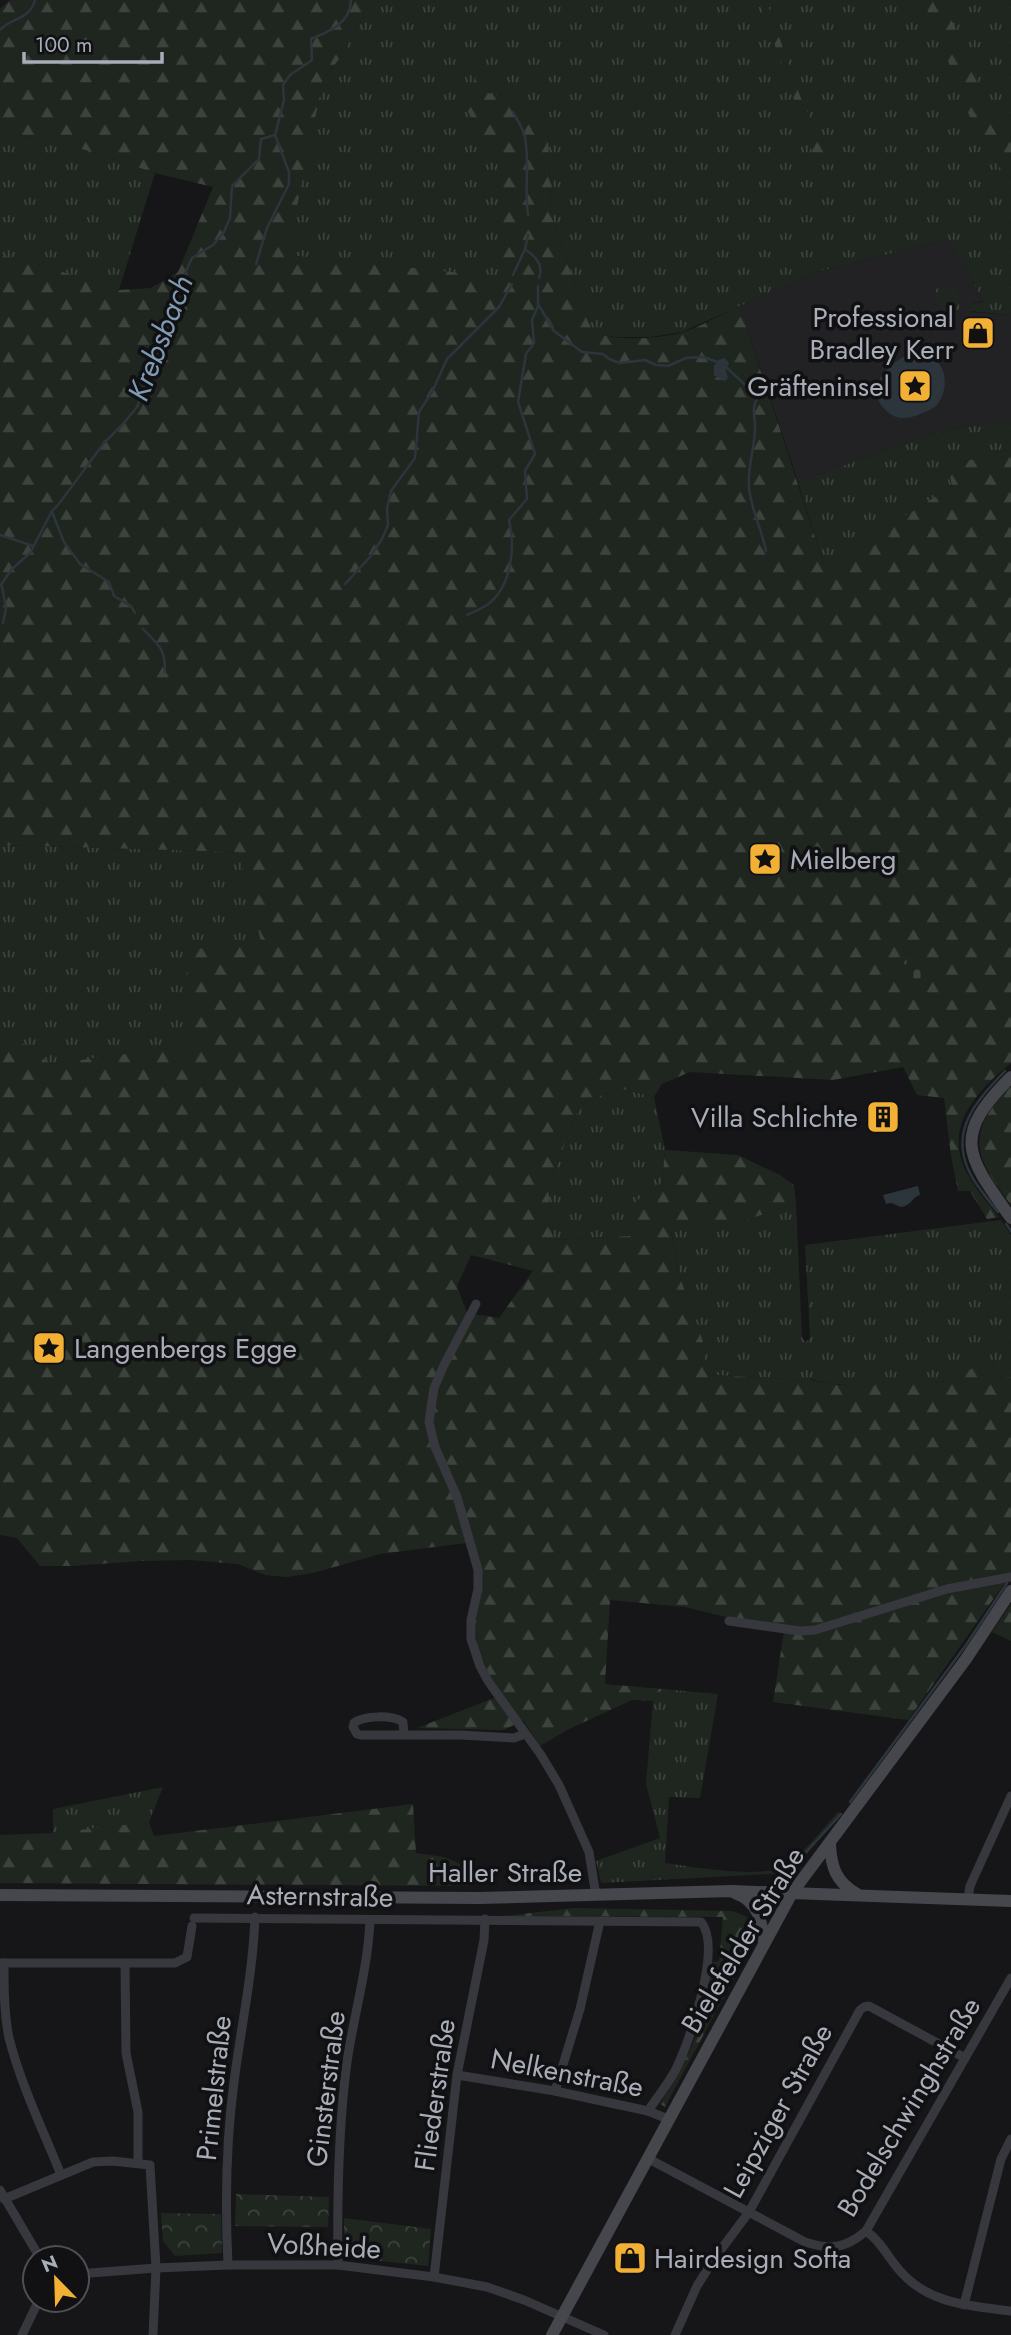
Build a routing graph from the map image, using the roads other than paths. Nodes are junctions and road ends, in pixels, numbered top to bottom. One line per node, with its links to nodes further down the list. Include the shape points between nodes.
1 (1011, 1077): 2 (main road, via 983,1107 971,1136 976,1166)
2 (1011, 1217)
3 (476, 1304): 8 (street, via 434,1388 429,1422 478,1570 470,1629 474,1651 488,1681)
4 (1011, 1577): 6 (street, via 947,1589 815,1630)
5 (1011, 1591): 10 (main road, Bielefelder Straße)
6 (729, 1622)
7 (404, 1734): 7 (street, via 361,1735 353,1727 361,1718 396,1718 403,1722); 8 (street, via 514,1738)
8 (525, 1734): 15 (street, via 555,1777 583,1837)
9 (1011, 1796): 16 (street)
10 (830, 1844): 12 (main road, Bielefelder Straße); 13 (main road, via 835,1874)
11 (731, 1891): 12 (main road, Haller Straße); 15 (main road, Haller Straße); 22 (main road, via 756,1909)
12 (792, 1893): 13 (main road, Haller Straße); 22 (main road, Bielefelder Straße)
13 (857, 1894): 16 (main road, Haller Straße)
14 (0, 1895): 15 (main road, Haller Straße)
15 (596, 1896)
16 (968, 1898): 17 (main road, Haller Straße)
17 (1011, 1902)
18 (255, 1917): 20 (street, Asternstraße); 24 (street, Asternstraße, via 193,1922 187,1957 175,1964); 39 (street, Primelstraße, via 231,2113 226,2182)
19 (485, 1919): 20 (street, Asternstraße); 21 (street, Asternstraße); 27 (street, Fliederstraße)
20 (370, 1920): 40 (street, Ginsterstraße, via 369,1953 347,2061 338,2143)
21 (600, 1921): 28 (street); 29 (street, Asternstraße, via 695,1920 707,1930 707,1962 693,2028 674,2072)
22 (764, 1943): 30 (main road, Bielefelder Straße)
23 (2, 1963): 24 (street); 34 (street, via 9,2036)
24 (125, 1964): 33 (street, via 126,2053 138,2112)
25 (1011, 1978): 26 (street, Bodelschwinghstraße)
26 (965, 2058): 36 (street, Leipziger Straße, via 864,2007); 37 (street, Bodelschwinghstraße)
27 (457, 2075): 28 (street, Nelkenstraße); 43 (street, Fliederstraße)
28 (555, 2091): 29 (street, Nelkenstraße)
29 (648, 2112): 30 (street, Nelkenstraße)
30 (668, 2119): 32 (main road, Bielefelder Straße)
31 (1011, 2139): 44 (street, via 1001,2159)
32 (647, 2158): 36 (street, Bodelschwinghstraße); 47 (main road, Bielefelder Straße)
33 (138, 2164): 34 (street, via 93,2162); 41 (street, via 150,2165)
34 (61, 2175): 35 (street)
35 (2, 2194): 38 (street)
36 (749, 2212): 37 (street, Bodelschwinghstraße, via 825,2249 842,2246); 52 (street, Leipziger Straße, via 697,2286)
37 (866, 2231): 44 (street, via 902,2274 924,2291)
38 (32, 2244)
39 (228, 2265): 40 (street, Voßheide); 41 (street, Voßheide)
40 (338, 2266): 43 (street, Voßheide)
41 (156, 2268): 42 (street, Voßheide); 49 (street)
42 (91, 2273)
43 (434, 2277): 47 (street, Voßheide, via 487,2287)
44 (964, 2305): 45 (street)
45 (1011, 2311)
46 (31, 2314): 48 (street)
47 (561, 2317): 50 (main road, Bielefelder Straße); 51 (street, Voßheide)
48 (22, 2335)
49 (153, 2335)
50 (552, 2335)
51 (604, 2335)
52 (675, 2335)

